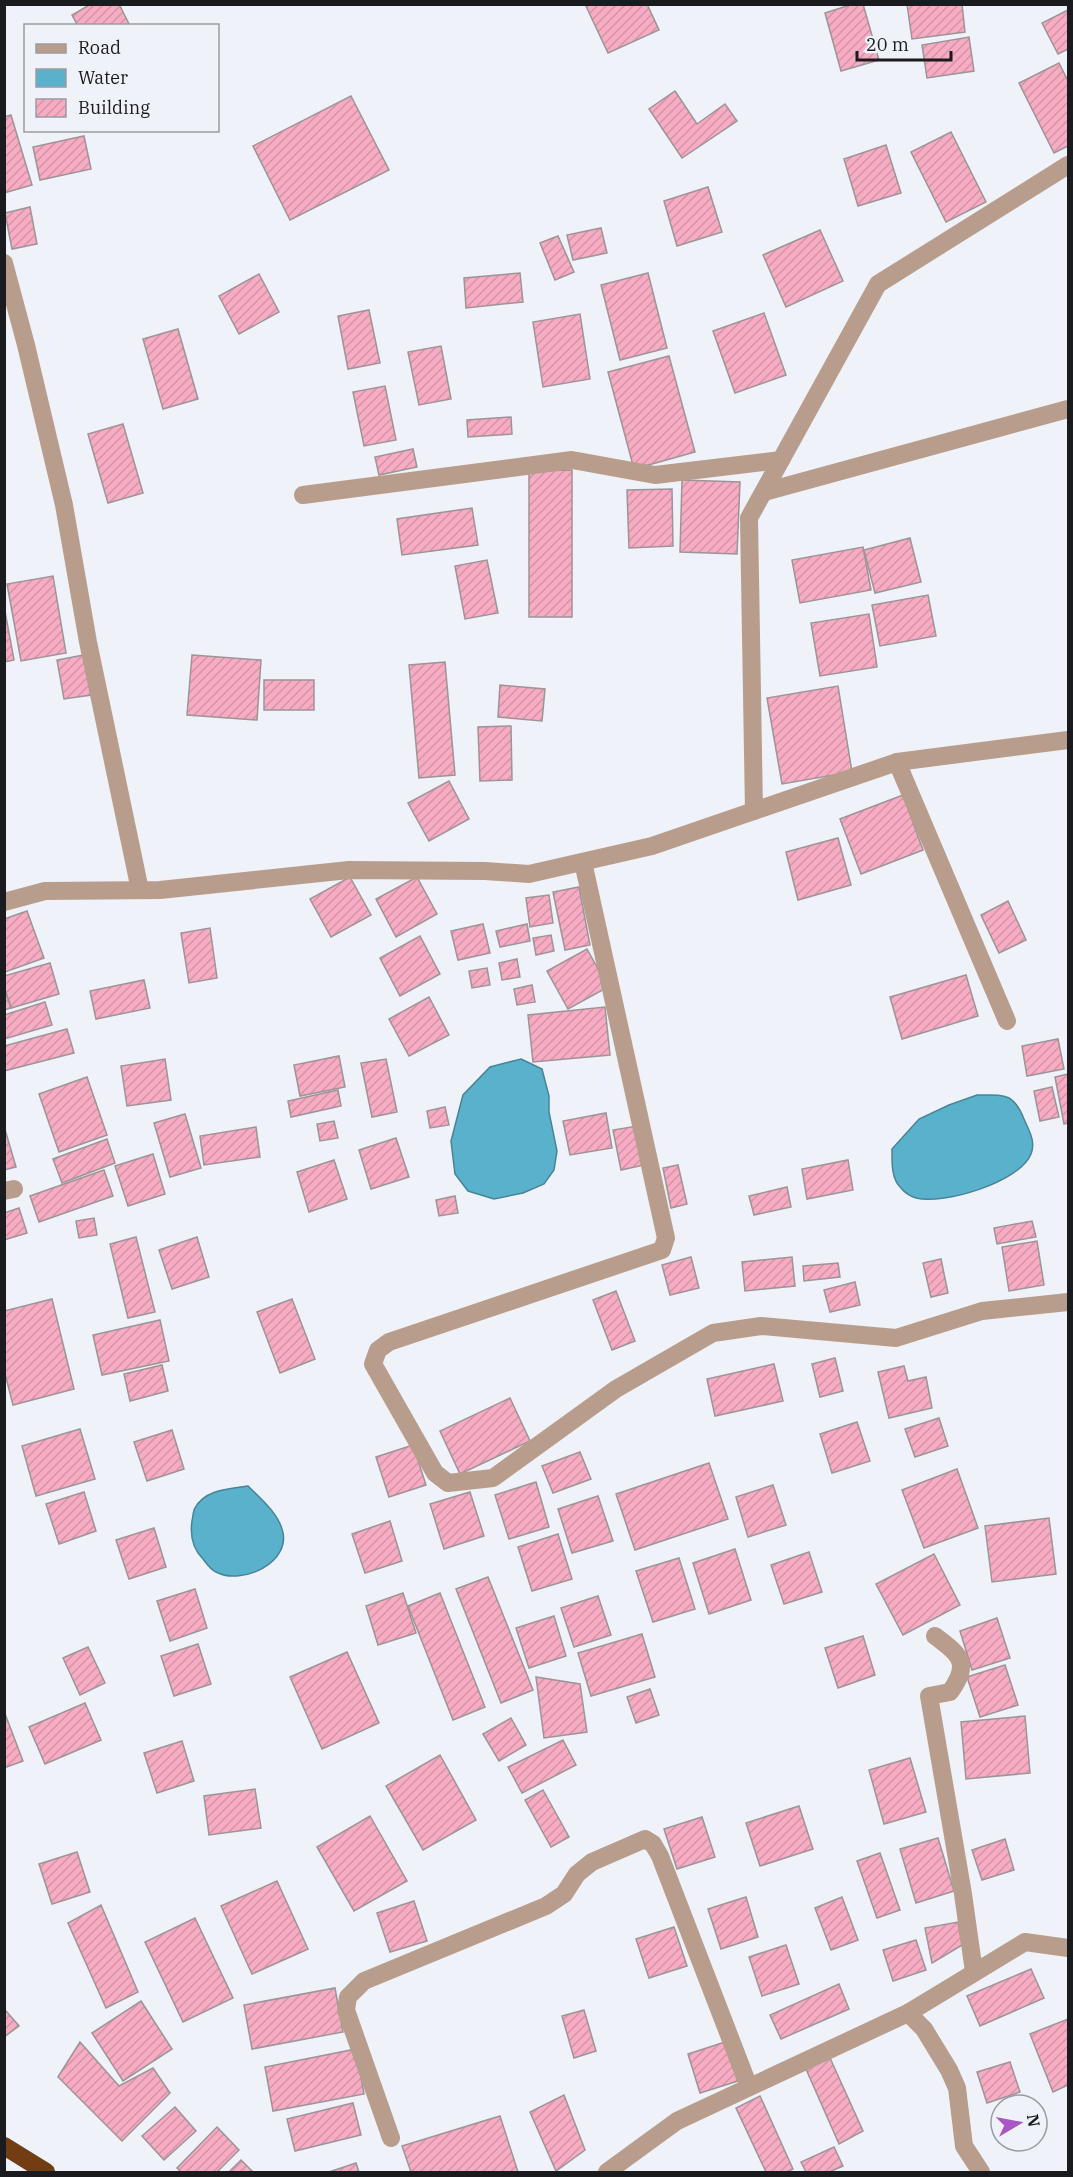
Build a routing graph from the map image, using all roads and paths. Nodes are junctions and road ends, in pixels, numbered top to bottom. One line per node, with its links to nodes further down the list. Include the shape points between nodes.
1 (1068, 165): 4 (street, via 878,284)
2 (4, 263): 11 (street, via 64,505)
3 (1068, 408): 5 (street)
4 (781, 460): 5 (street); 6 (street, via 655,476 572,460)
5 (764, 492): 9 (street, via 749,518)
6 (303, 495)
7 (1068, 740): 8 (street)
8 (897, 762): 9 (street); 13 (street)
9 (754, 812): 10 (street, via 652,846)
10 (583, 862): 11 (street, via 529,874 349,870); 14 (street, via 666,1238 662,1250 389,1342 378,1350 373,1364 435,1473 448,1483 493,1478 616,1389 713,1333 761,1326 896,1338 982,1311)
11 (140, 890): 12 (street, via 45,891)
12 (4, 902)
13 (1007, 1021)
14 (1068, 1302)
15 (935, 1636): 17 (street, via 956,1652 963,1666 950,1692 928,1696)
16 (1068, 1948): 17 (street, via 1024,1942)
17 (974, 1972): 18 (street)
18 (908, 2013): 19 (street); 24 (street, via 924,2029 949,2070 957,2088 964,2146)
19 (749, 2087): 20 (street, via 660,1856 645,1839 592,1862 577,1874 564,1893 546,1906 364,1981 348,1996 345,2010); 23 (street, via 677,2121)
20 (391, 2138)
21 (4, 2146): 22 (highway)
22 (46, 2172)
23 (607, 2172)
24 (981, 2172)

